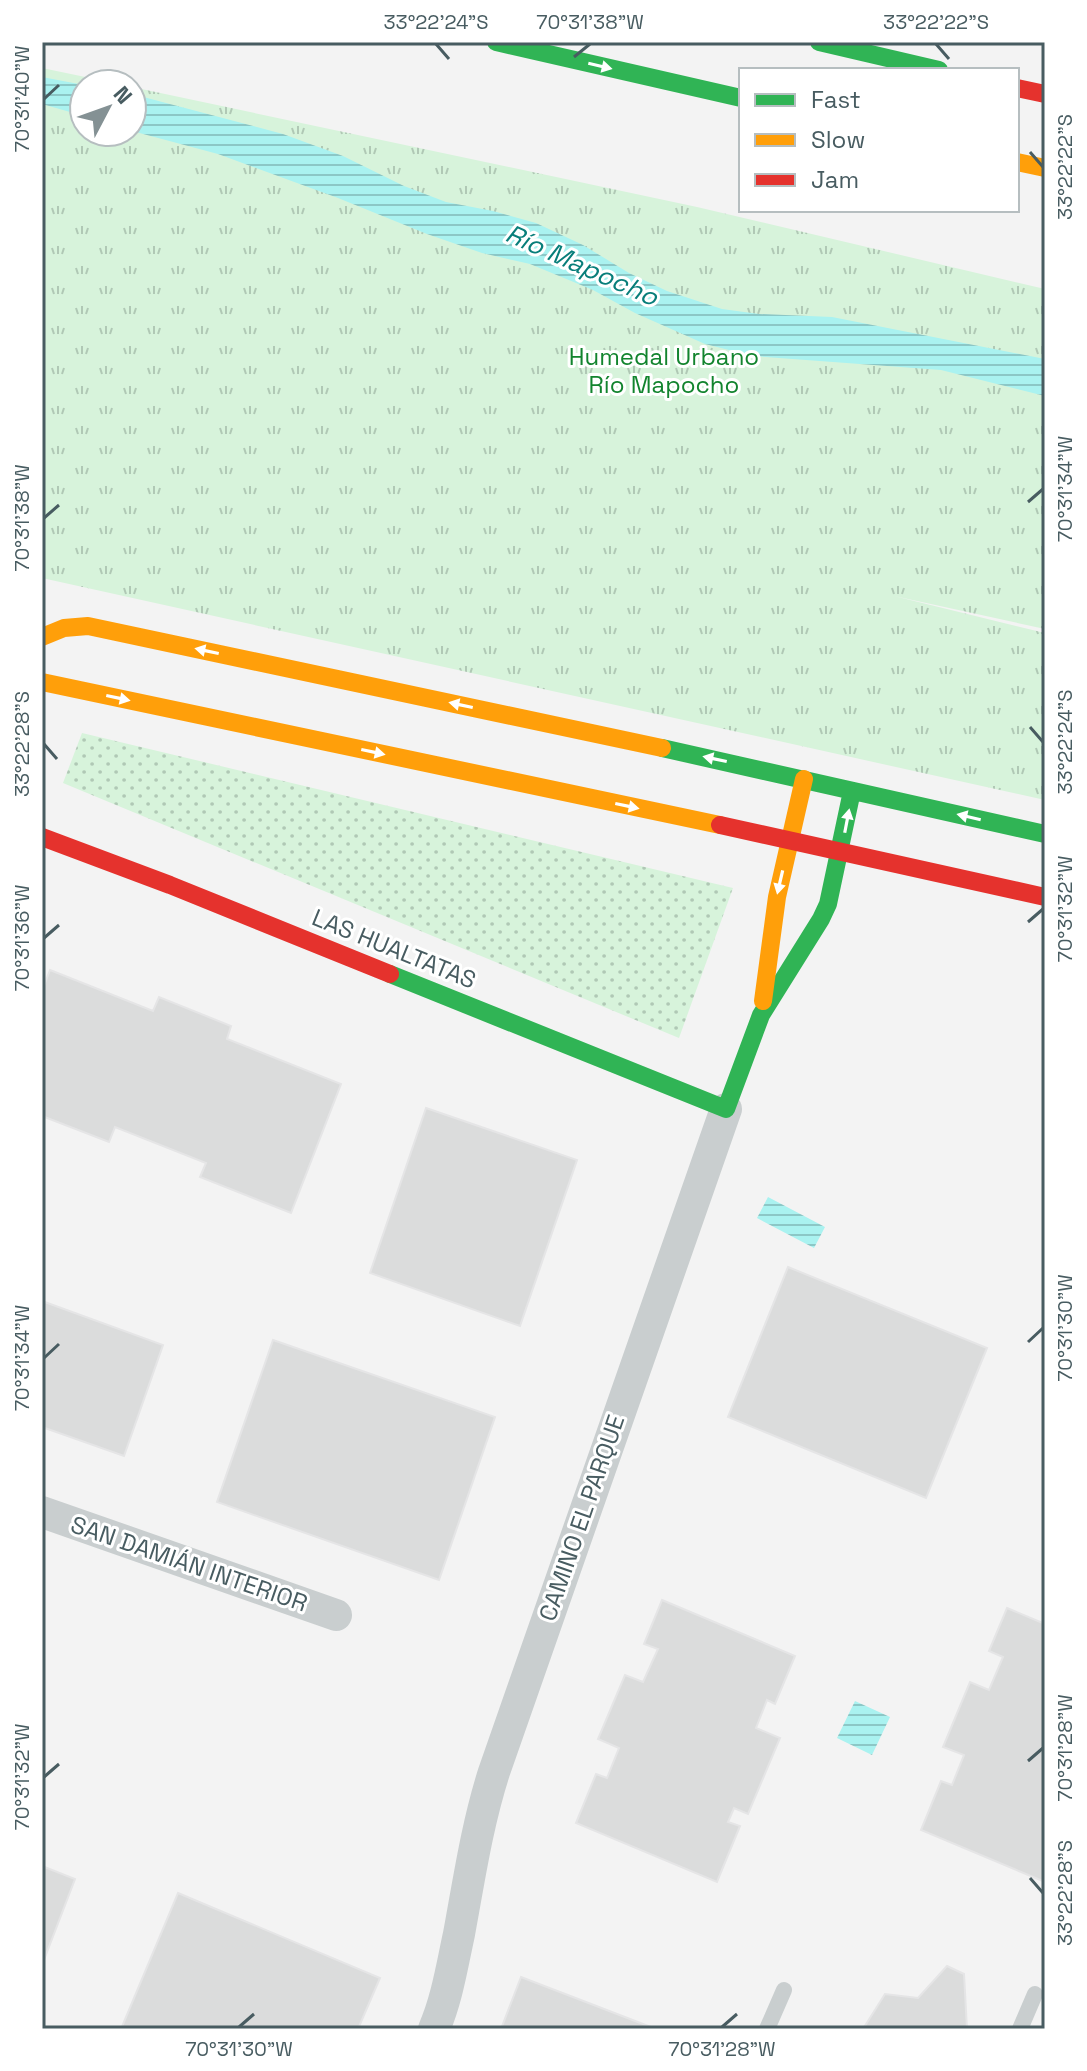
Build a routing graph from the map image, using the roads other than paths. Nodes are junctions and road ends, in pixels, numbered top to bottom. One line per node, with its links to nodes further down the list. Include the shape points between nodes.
1 (496, 42): 7 (main road, one-way to 7)
2 (819, 42): 4 (main road)
3 (895, 42): 4 (lane)
4 (946, 67)
5 (1019, 88): 6 (main road)
6 (1045, 94)
7 (739, 98)
8 (1019, 162): 9 (main road)
9 (1045, 168)
10 (42, 637): 12 (main road, one-way to 10, via 88,626 69,625)
11 (42, 682): 16 (main road, one-way to 16)
12 (804, 779): 13 (main road); 16 (main road, CAMINO EL PARQUE)
13 (852, 791): 14 (main road, one-way to 13); 17 (main road, CAMINO EL PARQUE, one-way to 13)
14 (1045, 834)
15 (42, 837): 20 (main road, LAS HUALTATAS)
16 (790, 840): 17 (main road); 19 (main road, CAMINO EL PARQUE, one-way to 19)
17 (841, 851): 18 (main road); 19 (main road, CAMINO EL PARQUE, via 821,919)
18 (1045, 897)
19 (761, 1015): 20 (main road, CAMINO EL PARQUE)
20 (726, 1109): 25 (street, CAMINO EL PARQUE, via 483,1805 451,1973)
21 (42, 1512): 22 (street, SAN DAMIÁN INTERIOR)
22 (336, 1615)
23 (784, 1990): 26 (lane)
24 (1035, 1994): 27 (lane)
25 (434, 2029)
26 (767, 2029)
27 (1020, 2029)

